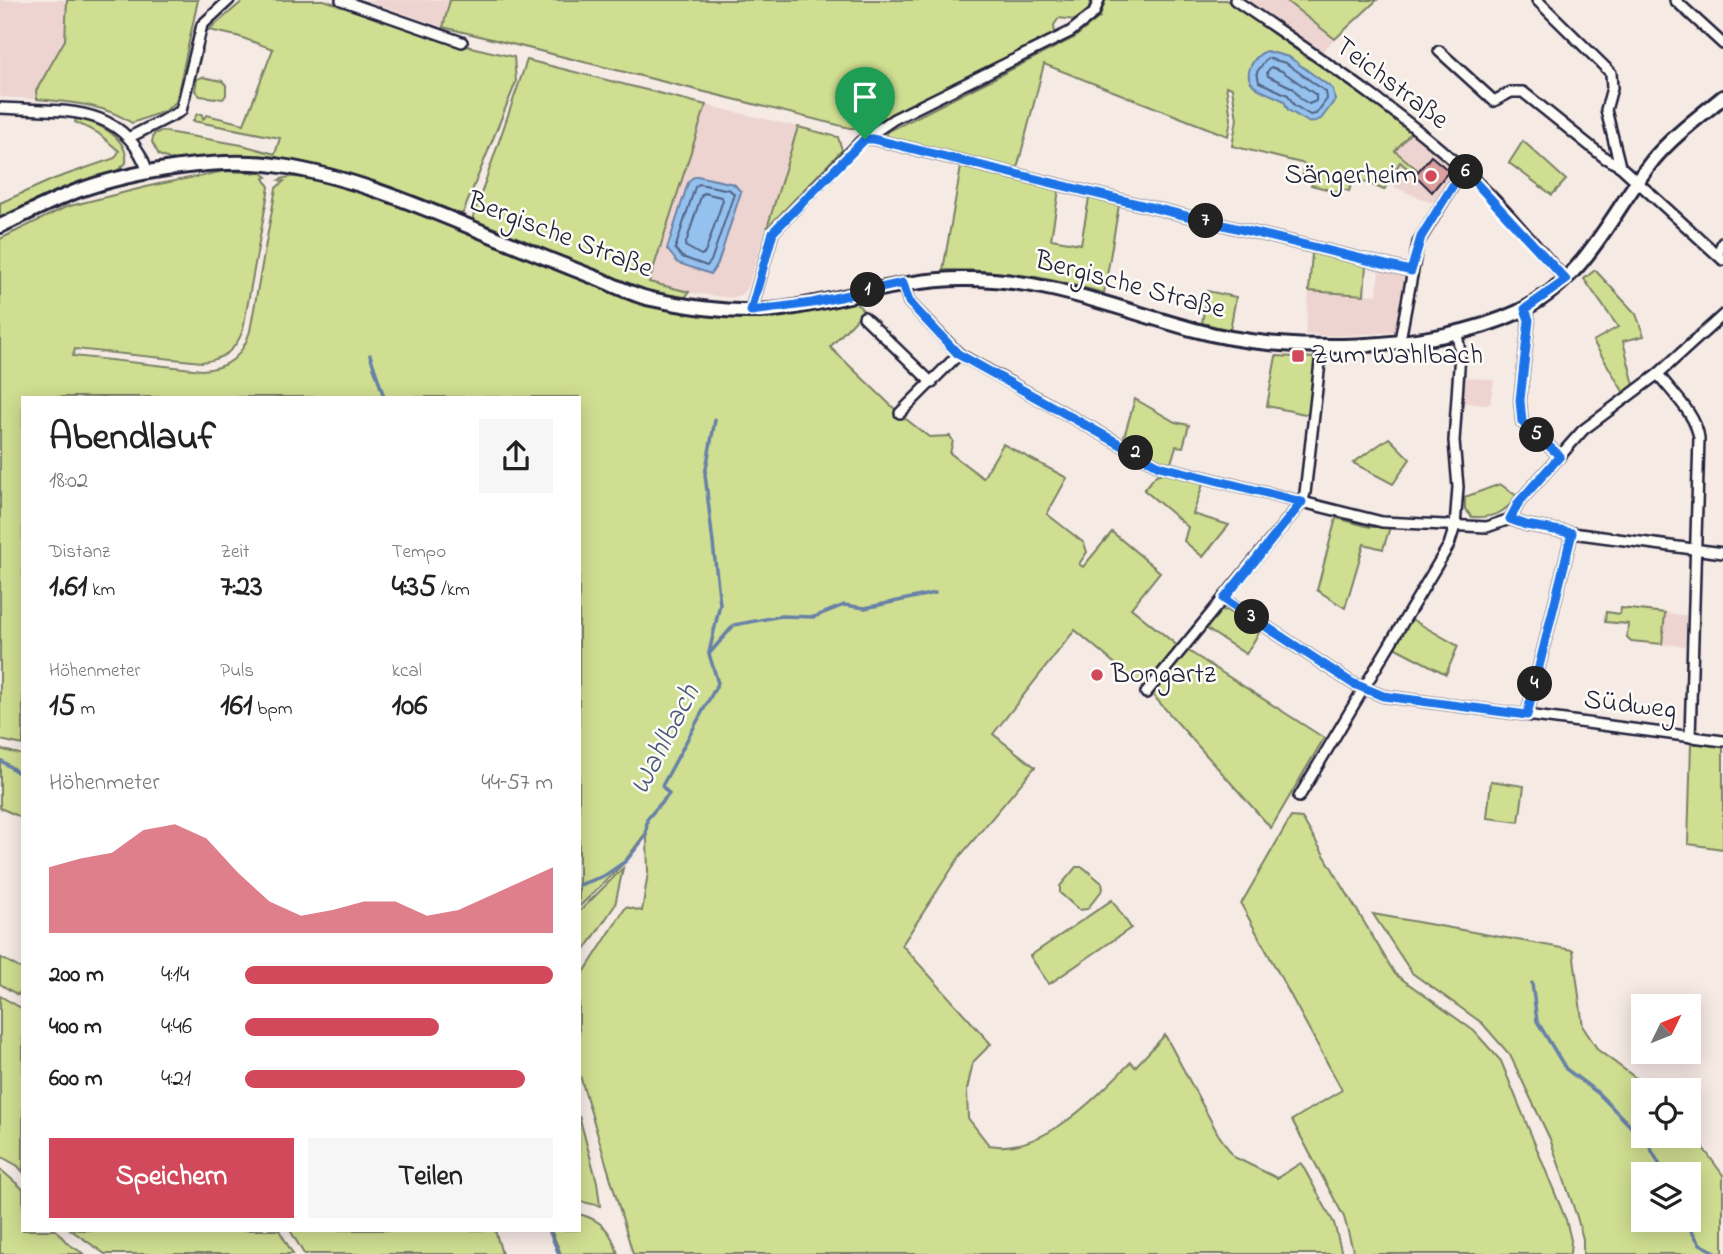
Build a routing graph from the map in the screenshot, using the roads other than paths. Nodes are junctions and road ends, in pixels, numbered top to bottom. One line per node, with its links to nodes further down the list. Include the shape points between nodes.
1 (229, 0): 12 (street, via 202,25 181,111)
2 (341, 0): 7 (street)
3 (1099, 0): 13 (street, via 1094,13 1070,32 894,119)
4 (1235, 0): 15 (street, Teichstraße, via 1324,61)
5 (1537, 0): 14 (street, via 1611,73 1606,110)
6 (1675, 0): 8 (street)
7 (462, 42)
8 (1723, 44)
9 (1439, 51): 14 (street, via 1494,101 1511,92 1523,92)
10 (1723, 97): 17 (main road, Bergische Straße, via 1659,152)
11 (0, 108): 12 (street, via 87,114 114,124)
12 (130, 137): 16 (street)
13 (865, 139): 21 (street); 25 (street, via 773,232)
14 (1620, 166): 17 (street)
15 (1463, 169): 21 (street, via 1421,237); 22 (street, Teichstraße)
16 (148, 172): 18 (main road, Bergische Straße, via 79,191); 25 (main road, Bergische Straße, via 219,164 276,165 318,173 386,194 644,298)
17 (1636, 183): 20 (street); 22 (main road, Bergische Straße, via 1593,251)
18 (0, 226)
19 (1723, 242): 20 (street)
20 (1720, 256)
21 (1411, 271): 29 (street)
22 (1566, 280): 24 (main road, Bergische Straße)
23 (903, 283): 25 (main road, Bergische Straße); 30 (main road, Bergische Straße, via 1017,281 1067,290 1197,331 1259,342); 31 (street, via 909,302)
24 (1525, 309): 28 (main road, Bergische Straße); 35 (street, via 1529,320 1520,400 1522,422)
25 (751, 311)
26 (1723, 315): 32 (street)
27 (864, 317): 33 (street)
28 (1457, 333): 29 (main road, Bergische Straße); 38 (street)
29 (1400, 340): 30 (main road, Bergische Straße)
30 (1322, 345): 36 (street)
31 (958, 354): 33 (street); 36 (street, via 1159,466)
32 (1658, 374): 35 (street, via 1592,422); 40 (street, via 1698,428)
33 (932, 383): 34 (street)
34 (901, 413)
35 (1560, 456): 37 (street, via 1519,502)
36 (1302, 502): 38 (street, via 1382,522); 42 (street)
37 (1510, 519): 38 (street, via 1487,527); 39 (street)
38 (1455, 526): 43 (street, via 1449,545)
39 (1572, 533): 40 (street); 45 (street)
40 (1696, 549): 41 (street); 46 (street)
41 (1723, 553)
42 (1224, 599): 43 (street, Südweg); 44 (street)
43 (1364, 688): 45 (street, Südweg, via 1383,696); 48 (street)
44 (1146, 692)
45 (1527, 715): 46 (street, Südweg)
46 (1690, 737): 47 (street, Südweg)
47 (1723, 741)
48 (1299, 797)

